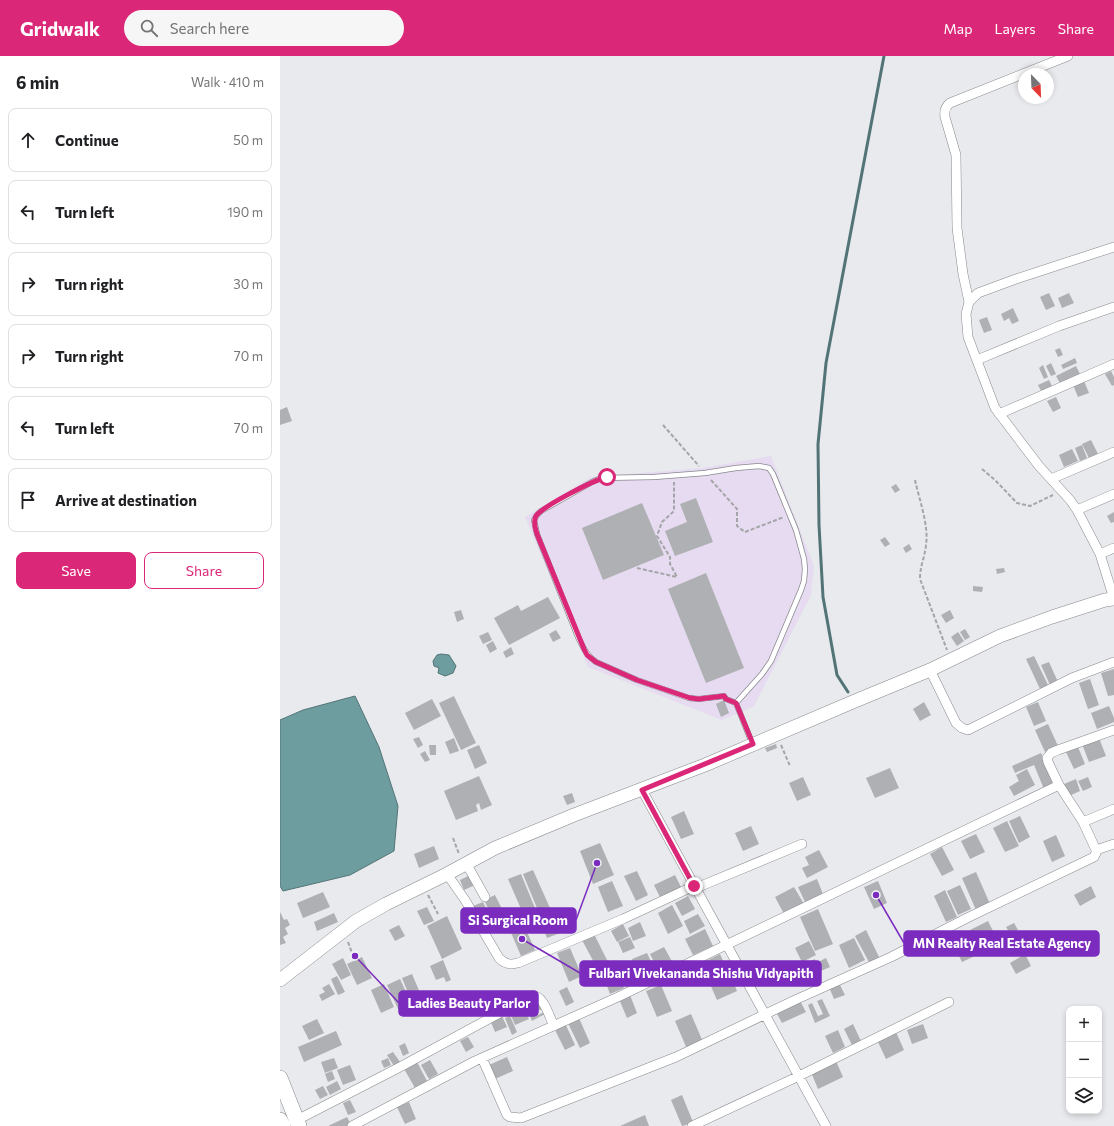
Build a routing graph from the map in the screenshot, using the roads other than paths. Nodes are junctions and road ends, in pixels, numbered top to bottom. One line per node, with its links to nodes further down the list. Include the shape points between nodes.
1 (1068, 56): 3 (street, via 946,106 945,117 956,155 957,228)
2 (1114, 247): 3 (street, via 1016,278 978,293)
3 (969, 302): 5 (street, via 966,314 968,337)
4 (1114, 307): 5 (street)
5 (977, 360): 7 (street)
6 (1114, 364): 7 (street)
7 (998, 414): 9 (street)
8 (1114, 452): 9 (street)
9 (1051, 480): 11 (street)
10 (1114, 494): 11 (street)
11 (1077, 510): 13 (street)
12 (1114, 548): 13 (street)
13 (1100, 554): 14 (street)
14 (1114, 599): 16 (main road, via 1052,616 1000,636)
15 (1114, 662): 16 (street, via 1072,678 968,730 956,723)
16 (930, 670): 19 (main road)
17 (736, 703): 17 (lane, via 771,661 801,590 804,575 804,559 790,514 769,468 736,468 654,477 607,477 597,480 537,515 534,520 535,526 578,637 590,658 637,680 690,698 724,696); 19 (lane)
18 (1114, 730): 20 (street, via 1049,755 1048,762)
19 (753, 744): 21 (main road)
20 (1059, 785): 23 (street); 31 (street)
21 (642, 790): 27 (main road, via 495,848); 29 (street)
22 (1114, 809): 23 (street)
23 (1083, 822): 26 (street)
24 (802, 844): 29 (street)
25 (1114, 844): 26 (street)
26 (1096, 850): 34 (street, via 1094,857 892,957)
27 (465, 864): 28 (main road); 30 (street)
28 (447, 874): 29 (street, via 499,958 509,964 518,963); 32 (main road, via 356,921)
29 (695, 887): 31 (street)
30 (485, 897)
31 (726, 944): 34 (street); 35 (street)
32 (281, 978)
33 (948, 1002): 37 (street)
34 (766, 1014): 36 (street, via 676,1057 521,1118 510,1118 507,1115); 37 (street)
35 (554, 1026): 36 (street); 40 (street, via 543,1002 535,995 531,996)
36 (482, 1058): 42 (street)
37 (799, 1076): 43 (street); 44 (street)
38 (280, 1078): 40 (highway)
39 (280, 1120): 41 (highway)
40 (298, 1123)
41 (282, 1126)
42 (352, 1126)
43 (692, 1126)
44 (826, 1126)

